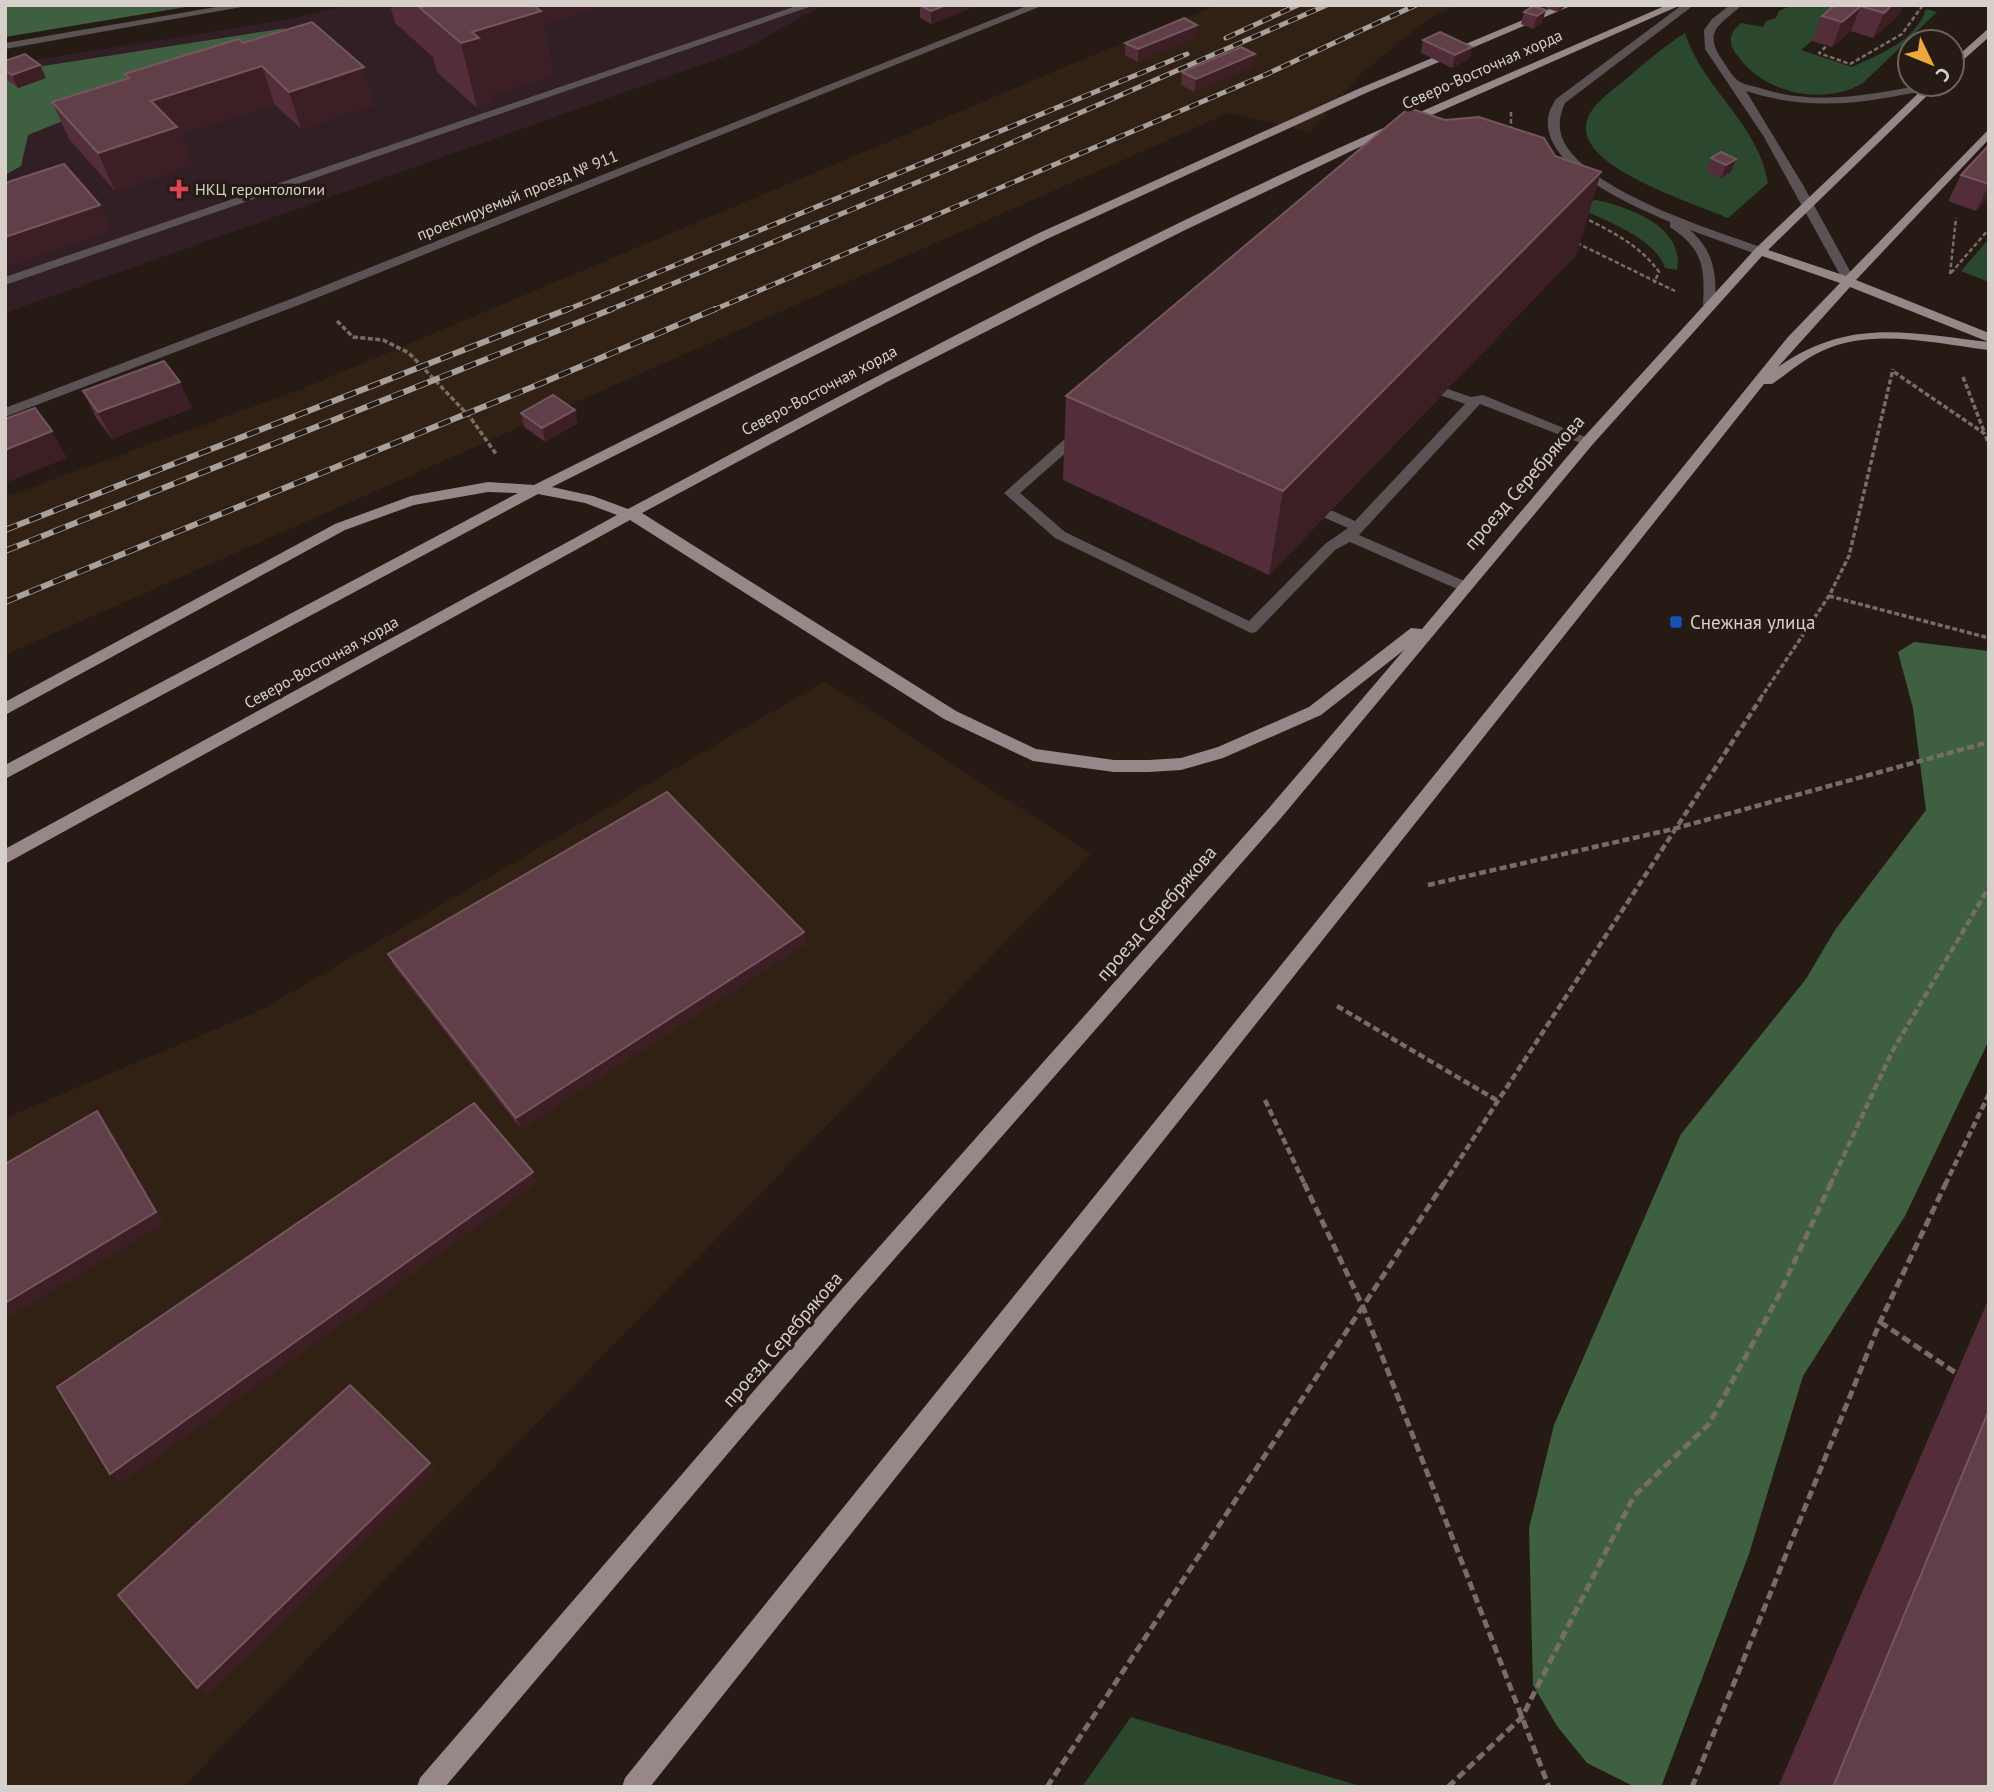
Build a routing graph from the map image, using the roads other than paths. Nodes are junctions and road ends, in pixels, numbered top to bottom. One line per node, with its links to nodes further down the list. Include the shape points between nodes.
1 (248, 5): 9 (street)
2 (810, 5): 18 (street)
3 (1040, 5): 26 (street, проектируемый проезд № 911)
4 (1568, 5): 34 (main road, Северо-Восточная хорда, via 1362,91 1043,236 597,457)
5 (1676, 5): 35 (main road, Северо-Восточная хорда, via 1180,227 809,415)
6 (1689, 5): 15 (street, via 1560,101 1553,121 1558,144 1570,165)
7 (1737, 5): 11 (street, via 1713,23 1707,37)
8 (1989, 30): 10 (main road)
9 (5, 46)
10 (1966, 52)
11 (1736, 84): 12 (street, via 1783,99 1826,104); 16 (street)
12 (1896, 93)
13 (1919, 98): 16 (main road, проезд Серебрякова)
14 (1989, 132): 19 (main road)
15 (1625, 198): 17 (street); 20 (street, via 1682,229 1702,250 1710,264)
16 (1810, 203): 17 (main road, проезд Серебрякова); 19 (street)
17 (1760, 251): 19 (main road); 20 (main road, проезд Серебрякова)
18 (5, 281)
19 (1850, 282): 21 (main road); 24 (main road, via 1793,340)
20 (1709, 305): 28 (main road, проезд Серебрякова)
21 (1989, 338)
22 (1989, 346): 24 (main road, via 1888,337 1835,341)
23 (1445, 392): 25 (street)
24 (1750, 393): 37 (main road)
25 (1473, 403): 28 (street, via 1478,398); 30 (street)
26 (5, 413)
27 (1094, 422): 30 (street, via 1011,493 1060,535 1251,628 1330,547)
28 (1588, 441): 31 (main road, проезд Серебрякова)
29 (1328, 514): 30 (street)
30 (1353, 532): 31 (street)
31 (1464, 587): 32 (main road, проезд Серебрякова)
32 (1444, 610): 33 (main road, via 1315,710 1223,752 1181,764 1114,766 1033,755 950,715 640,518 566,494 488,487 411,501 340,527); 36 (main road, проезд Серебрякова, via 1275,813 847,1298)
33 (5, 709)
34 (5, 773)
35 (5, 857)
36 (429, 1787)
37 (634, 1787)

